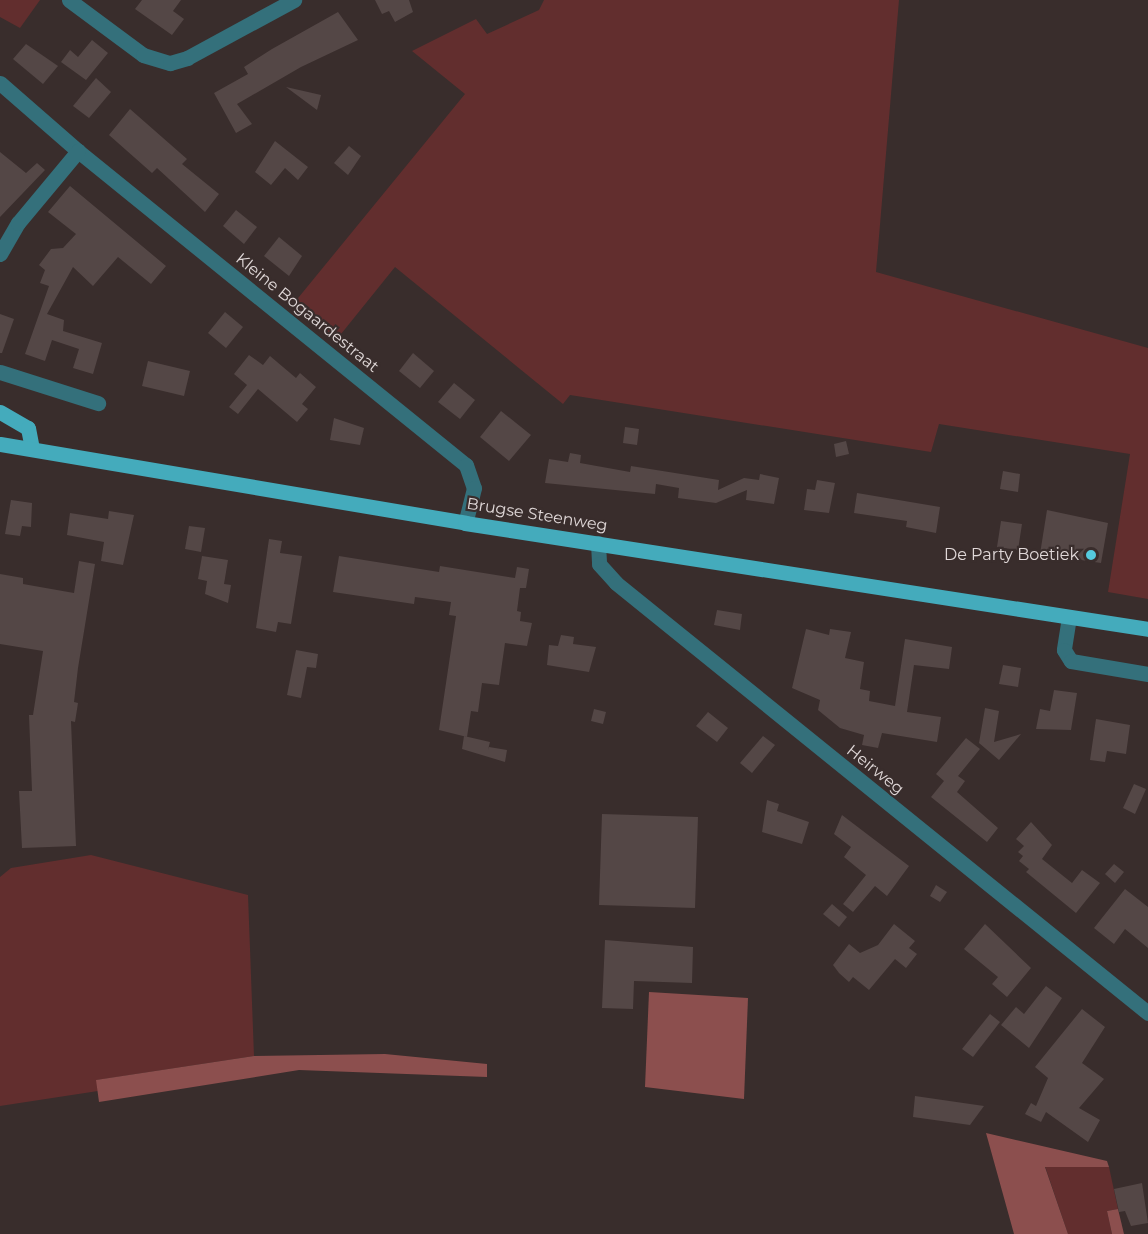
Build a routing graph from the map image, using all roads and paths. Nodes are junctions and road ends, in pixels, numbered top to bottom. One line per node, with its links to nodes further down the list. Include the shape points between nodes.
1 (69, 0): 2 (street, via 143,55 170,63 187,58)
2 (294, 0)
3 (0, 83): 4 (street, Kleine Bogaardestraat)
4 (78, 151): 5 (street, via 18,223); 11 (street, Kleine Bogaardestraat, via 466,465 474,488)
5 (0, 254)
6 (0, 372): 7 (street)
7 (98, 403)
8 (0, 412): 10 (main road, via 28,428)
9 (0, 444): 10 (main road, Brugse Steenweg)
10 (32, 449): 11 (main road, Brugse Steenweg)
11 (465, 523): 12 (main road, Brugse Steenweg)
12 (598, 543): 13 (main road, Brugse Steenweg); 16 (street, Heirweg, via 598,564 615,583)
13 (1069, 617): 14 (main road, Brugse Steenweg); 15 (street, via 1064,650 1071,661)
14 (1148, 629)
15 (1148, 674)
16 (1148, 1013)

